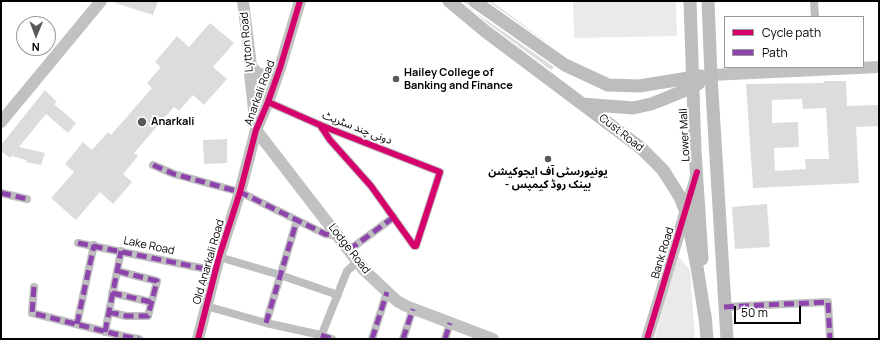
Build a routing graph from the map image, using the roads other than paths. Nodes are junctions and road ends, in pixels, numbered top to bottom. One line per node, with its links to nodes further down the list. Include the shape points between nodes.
1 (101, 1): 19 (street)
2 (243, 1): 10 (street, Lytton Road)
3 (300, 1): 13 (street, Anarkali Road)
4 (449, 1): 18 (main road, Cust Road)
5 (474, 1): 16 (main road, via 565,65 608,85 639,86)
6 (690, 1): 16 (main road, Lower Mall)
7 (708, 1): 15 (main road)
8 (814, 1): 9 (street)
9 (815, 16)
10 (251, 66): 13 (street, via 257,73 265,75 273,74); 21 (street, Lytton Road)
11 (864, 67): 12 (street)
12 (879, 67)
13 (280, 68): 17 (street, Anarkali Road)
14 (818, 68): 15 (street)
15 (711, 75): 16 (main road); 46 (main road)
16 (692, 82): 18 (main road, via 652,104 633,108); 23 (main road, Lower Mall)
17 (268, 102): 20 (street, دونی چند سٹریٹ); 21 (street, Anarkali Road)
18 (582, 104): 27 (main road, Cust Road, via 641,148 663,170)
19 (1, 122)
20 (320, 124): 28 (street, via 330,140 371,186); 28 (street, دونی چند سٹریٹ, via 440,172 416,246)
21 (256, 130): 24 (street, Anarkali Road); 30 (street, Lodge Road)
22 (153, 165): 24 (street, via 174,174)
23 (697, 172): 27 (street, Bank Road); 52 (main road, Lower Mall)
24 (240, 192): 29 (street); 35 (street, Old Anarkali Road)
25 (1, 193): 26 (street)
26 (27, 199)
27 (686, 212): 52 (main road, Cust Road); 62 (street, Bank Road)
28 (394, 217): 33 (street)
29 (297, 220): 30 (street, via 325,234); 39 (street)
30 (338, 236): 33 (street, Lodge Road)
31 (78, 243): 32 (street, Lake Road)
32 (94, 245): 34 (street, Lake Road); 50 (street)
33 (349, 250): 36 (street, Lodge Road)
34 (121, 252): 37 (street); 38 (street, Lake Road)
35 (219, 257): 38 (street, Old Anarkali Road); 39 (street)
36 (357, 262): 41 (street, Lodge Road); 43 (street, via 347,271)
37 (117, 271): 42 (street); 44 (street, via 157,281)
38 (216, 271): 45 (street, Old Anarkali Road)
39 (280, 275): 43 (street); 49 (street)
40 (34, 287): 50 (street, via 32,313)
41 (388, 292): 47 (street, Lodge Road, via 397,301); 58 (street)
42 (112, 293): 44 (street); 48 (street)
43 (338, 295): 54 (street)
44 (151, 302): 48 (street, via 148,316 126,316)
45 (206, 306): 49 (street); 56 (street, Old Anarkali Road)
46 (724, 307): 64 (main road); 65 (street, via 828,302)
47 (413, 309): 51 (street, Lodge Road); 59 (street)
48 (109, 312): 53 (street)
49 (266, 323): 54 (street)
50 (77, 324): 53 (street)
51 (450, 324): 60 (street); 61 (street, Lodge Road)
52 (706, 324): 63 (main road, Lower Mall)
53 (105, 332): 55 (street)
54 (320, 337): 57 (street)
55 (139, 339)
56 (198, 339)
57 (332, 339)
58 (372, 339)
59 (403, 339)
60 (445, 339)
61 (493, 339)
62 (647, 339)
63 (707, 339)
64 (726, 339)
65 (830, 339)

